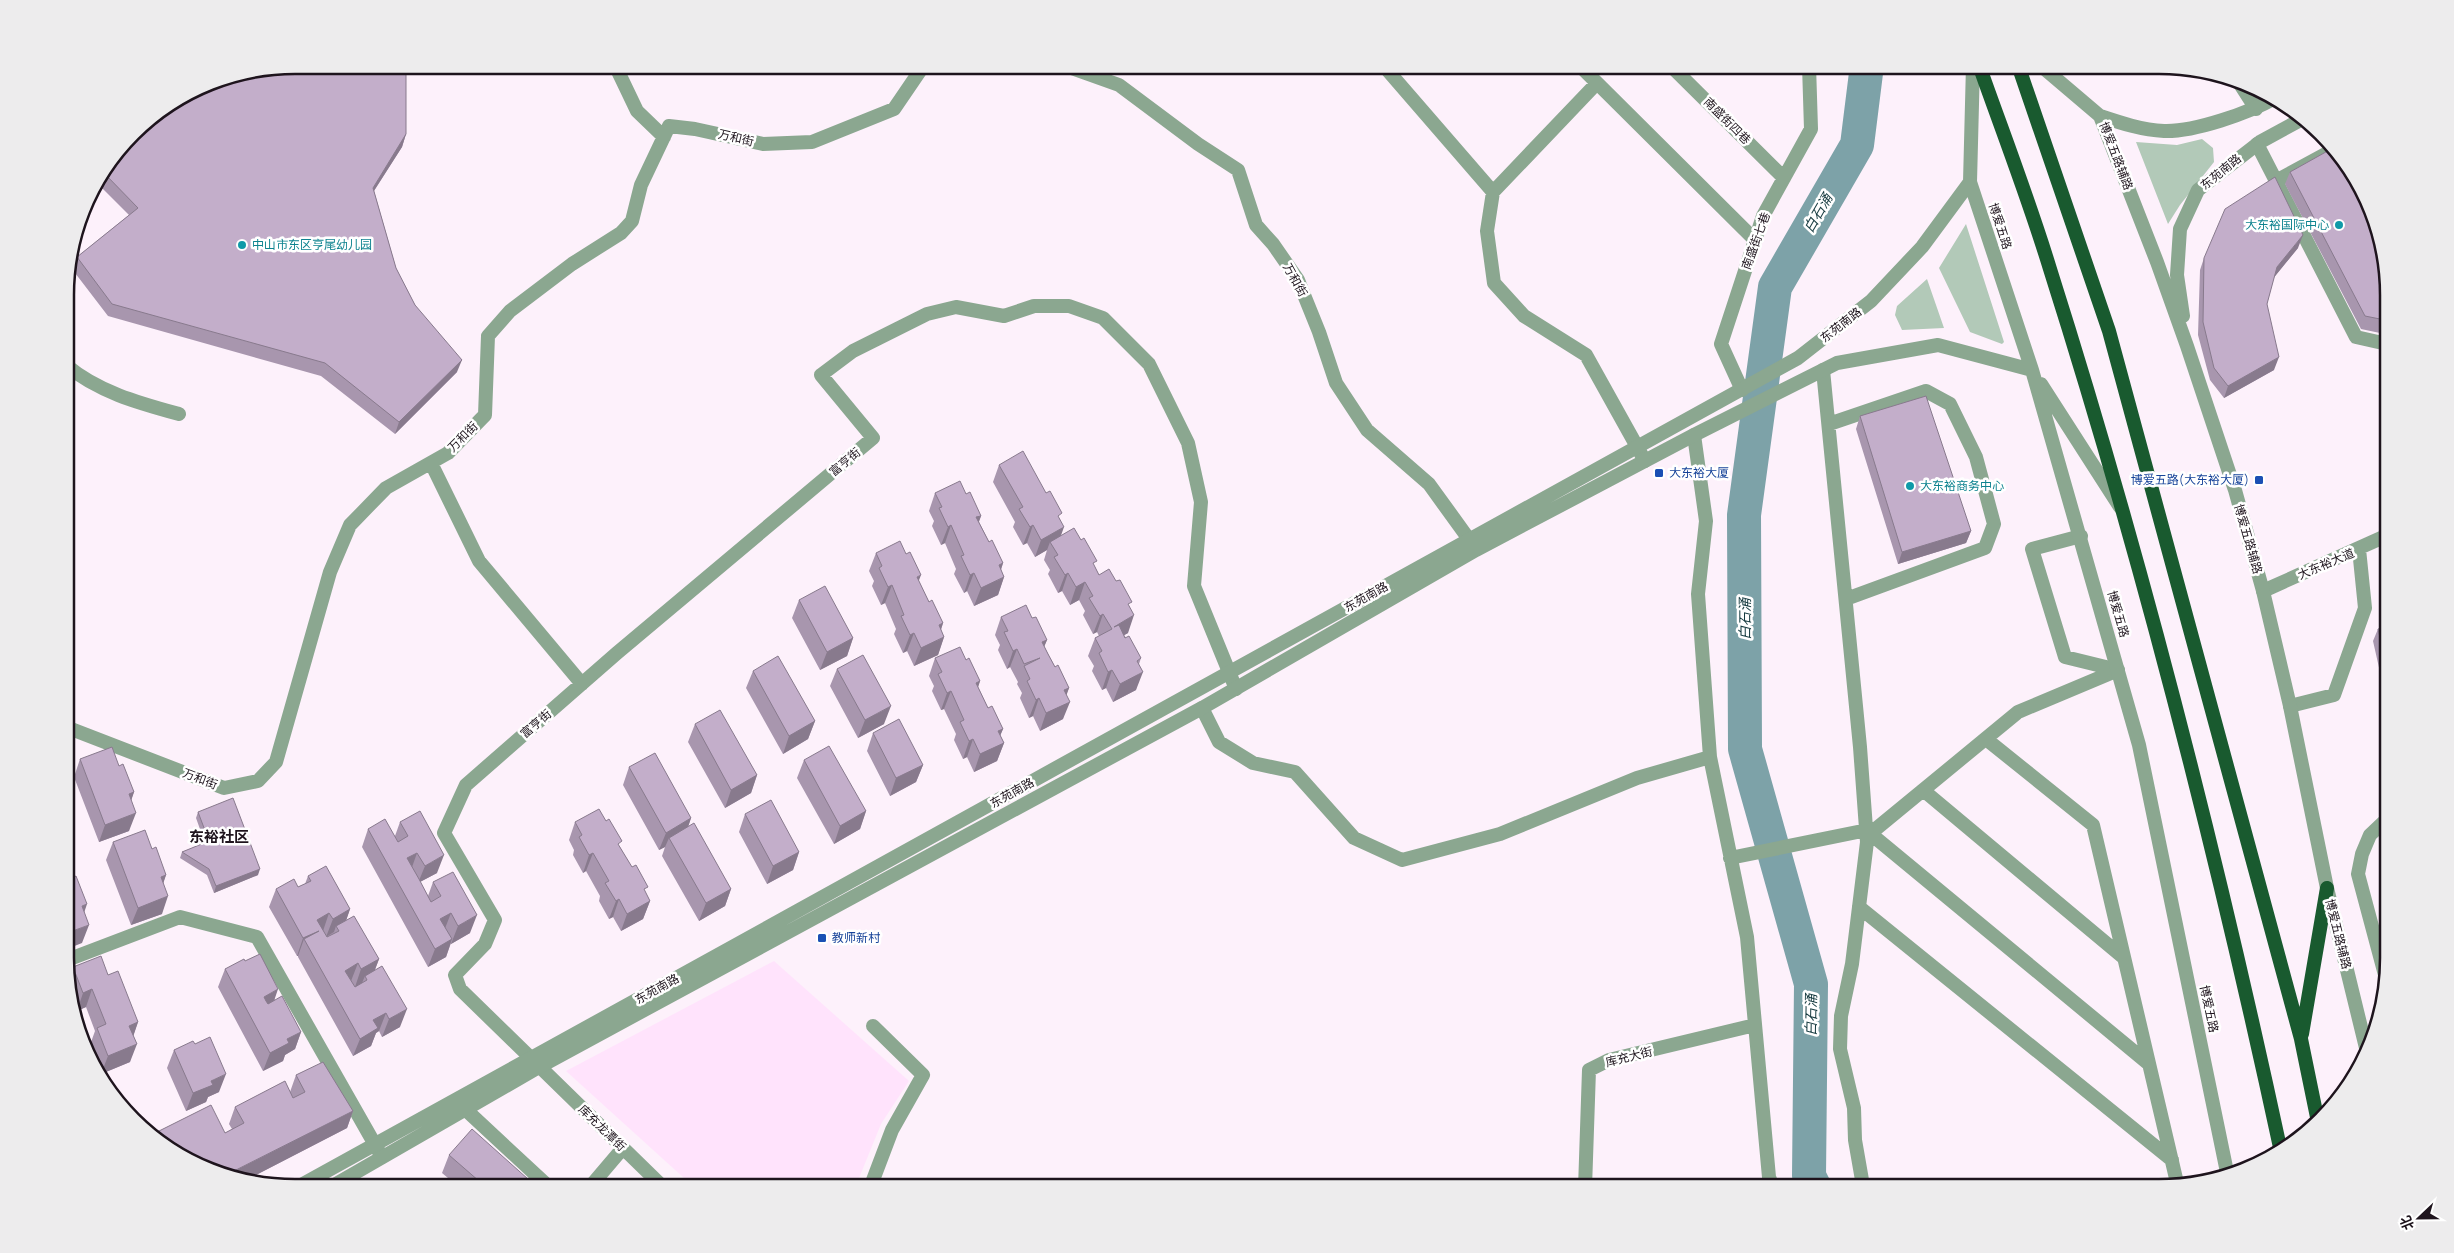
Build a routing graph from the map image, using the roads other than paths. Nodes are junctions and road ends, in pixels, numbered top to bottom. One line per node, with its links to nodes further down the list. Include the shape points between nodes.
1 (619, 74): 18 (street, via 637,111)
2 (918, 74): 18 (street, 万和街, via 894,109 812,142 763,144 669,126)
3 (1088, 74): 40 (street, 万和街, via 1119,85 1238,170 1256,224 1298,280 1336,383 1367,430 1429,484)
4 (1391, 74): 24 (street)
5 (1588, 74): 12 (street)
6 (1679, 74): 21 (street, 南盛街四巷)
7 (1809, 74): 21 (street, 南盛街七巷, via 1812,129)
8 (1973, 74): 22 (street, 博爱五路)
9 (1982, 74): 37 (highway, via 2050,266)
10 (2021, 74): 64 (highway, via 2109,331)
11 (2051, 74): 16 (street, 博爱五路辅路)
12 (1597, 83): 24 (street); 25 (street)
13 (2245, 91): 15 (street)
14 (2268, 102): 15 (street)
15 (2256, 109): 16 (street, via 2165,131 2132,126)
16 (2100, 116): 27 (street, 博爱五路辅路)
17 (2297, 122): 19 (street, 东苑南路)
18 (664, 137): 36 (street, 万和街, via 641,185 632,221 621,233 510,310 488,336 485,415 448,453)
19 (2257, 144): 23 (street); 27 (street, 东苑南路, via 2198,190 2180,229 2177,275)
20 (2328, 153): 23 (street)
21 (1784, 178): 25 (street, 南盛街七巷, via 1762,216)
22 (1970, 182): 29 (street, 博爱五路); 31 (street, 东苑南路, via 1922,247 1871,301 1806,352)
23 (2276, 182): 26 (street, via 2356,337)
24 (1493, 192): 35 (street, via 1486,231 1494,283 1524,316 1586,356)
25 (1755, 240): 31 (street, 南盛街七巷, via 1721,344)
26 (2380, 342)
27 (2187, 346): 42 (street, 博爱五路辅路)
28 (1824, 370): 29 (street, via 1837,363 1938,345); 33 (street); 34 (street, 东苑南路)
29 (2032, 370): 37 (street); 38 (street, 博爱五路)
30 (74, 372): 32 (street, via 134,402)
31 (1742, 390): 35 (street, 东苑南路)
32 (179, 414)
33 (1829, 424): 43 (street); 43 (street, via 1926,391 1950,404 1976,457 1994,524 1985,548)
34 (1694, 435): 35 (street, 东苑南路); 52 (street, via 1706,522 1698,594)
35 (1641, 455): 40 (street, 东苑南路)
36 (431, 463): 46 (street, via 479,562); 50 (street, 万和街, via 386,488 350,525 330,572 276,762 258,781 224,788)
37 (2123, 512): 70 (highway, via 2172,688 2243,973)
38 (2081, 536): 44 (street, 博爱五路); 44 (street, via 2032,549 2065,657)
39 (2380, 539): 41 (street, 大东裕大道)
40 (1473, 545): 45 (street, 东苑南路); 47 (street, 东苑南路)
41 (2359, 549): 42 (street, 大东裕大道); 48 (street, via 2365,608 2334,695)
42 (2263, 591): 48 (street, 博爱五路辅路)
43 (1846, 598): 55 (street)
44 (2118, 670): 51 (street, via 2018,712); 74 (street, 博爱五路, via 2139,745)
45 (1229, 674): 46 (street, 富亨街, via 1194,586 1201,502 1188,443 1149,364 1103,318 1069,306 1034,306 1004,316 956,307 927,314 853,351 821,375 873,438); 47 (street); 75 (street, 东苑南路)
46 (582, 684): 67 (street, 富亨街, via 466,785 444,833 494,920 485,944 455,975 460,989)
47 (1236, 689): 49 (street, 东苑南路)
48 (2290, 706): 57 (street, 博爱五路辅路)
49 (1202, 708): 52 (street, via 1219,742 1253,763 1295,772 1354,838 1402,860 1500,834 1637,778); 67 (street, 东苑南路)
50 (74, 730)
51 (1986, 738): 53 (street); 61 (street, via 2092,825)
52 (1710, 757): 56 (street)
53 (1923, 790): 55 (street, via 1877,828); 61 (street)
54 (2380, 826): 59 (street, via 2370,835 2358,874)
55 (1866, 830): 56 (street); 58 (street); 66 (street)
56 (1730, 858): 63 (street, via 1747,937)
57 (2327, 888): 64 (highway); 65 (street, 博爱五路辅路)
58 (1859, 907): 73 (street); 83 (street, via 1841,1016 1840,1049 1854,1108 1855,1140)
59 (2380, 956)
60 (74, 957): 72 (street, via 180,917 257,937)
61 (2124, 958): 66 (street)
62 (873, 1026): 80 (street, via 924,1075 892,1130)
63 (1755, 1026): 81 (street, 库充大街, via 1609,1060 1589,1070); 82 (street)
64 (2302, 1039): 69 (highway)
65 (2364, 1040)
66 (2149, 1064): 73 (street)
67 (540, 1068): 68 (street, 东苑南路); 71 (street, 库充龙潭街)
68 (465, 1110): 72 (street, 东苑南路); 77 (street)
69 (2316, 1113)
70 (2279, 1144)
71 (623, 1148): 78 (street); 79 (street, 库充龙潭街)
72 (382, 1157): 76 (street, 东苑南路)
73 (2172, 1160): 84 (street)
74 (2226, 1169)
75 (312, 1179)
76 (344, 1179)
77 (540, 1179)
78 (597, 1179)
79 (655, 1179)
80 (873, 1179)
81 (1585, 1179)
82 (1770, 1179)
83 (1862, 1179)
84 (2176, 1179)

